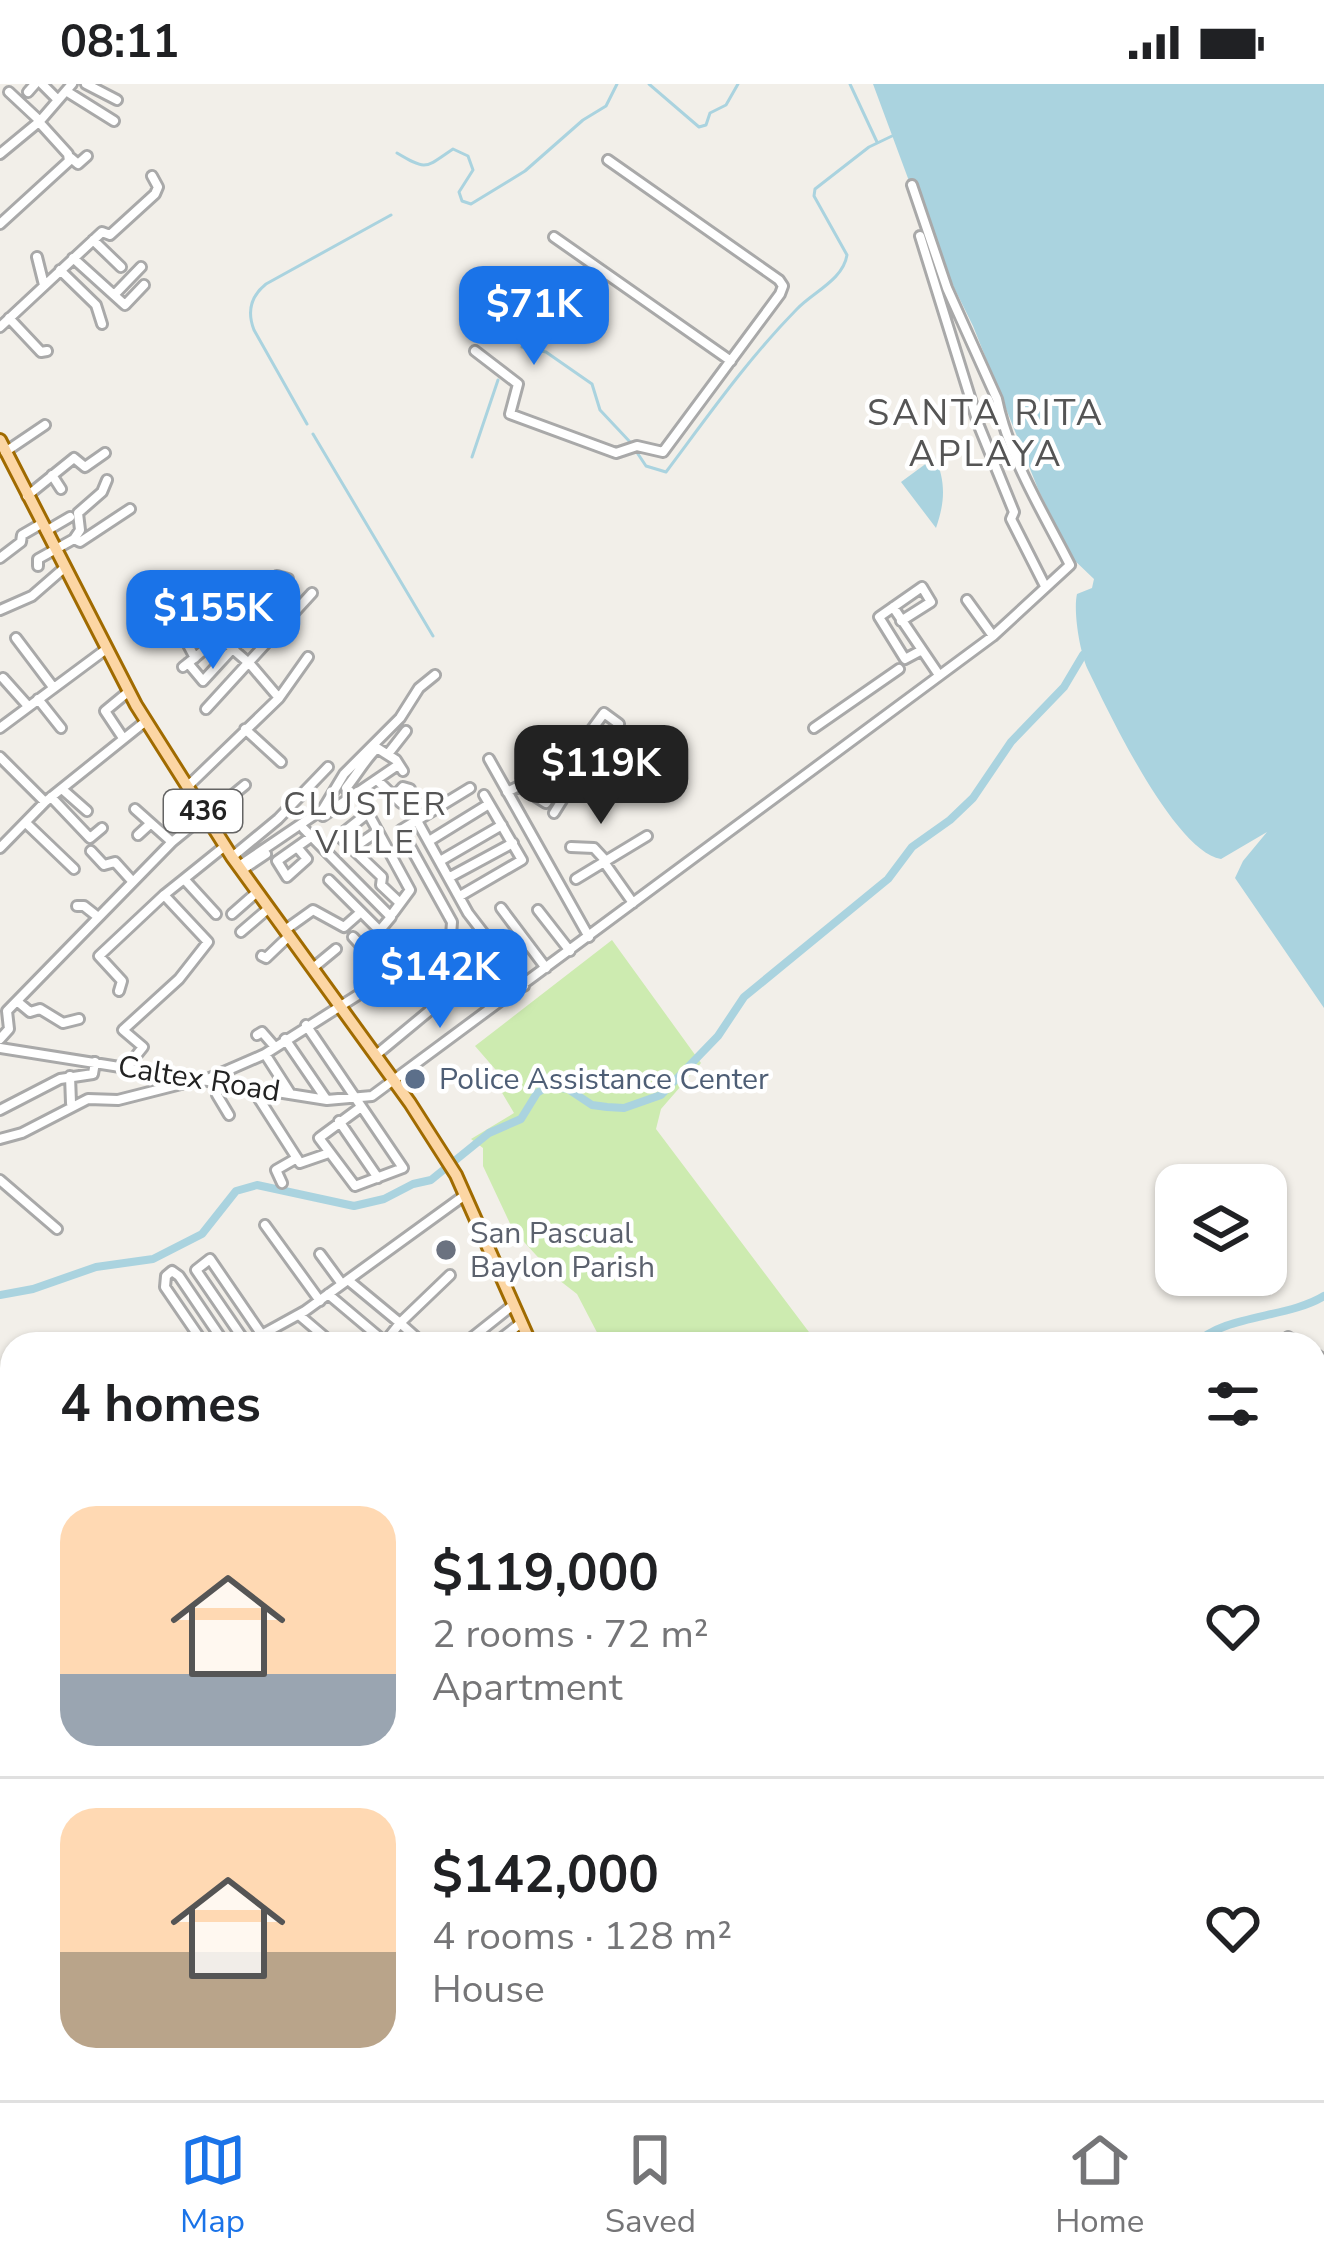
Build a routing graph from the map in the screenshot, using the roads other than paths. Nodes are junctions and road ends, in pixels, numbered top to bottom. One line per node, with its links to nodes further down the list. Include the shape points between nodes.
1 (86, 84): 6 (street)
2 (35, 86): 5 (street)
3 (69, 88): 5 (street); 8 (street)
4 (9, 92): 7 (street)
5 (58, 100): 7 (street)
6 (117, 100)
7 (39, 121): 9 (street); 11 (street)
8 (114, 121)
9 (0, 154)
10 (87, 156): 11 (street, via 80,164)
11 (69, 157): 15 (street)
12 (608, 160): 32 (street, via 782,283)
13 (152, 176): 18 (street, via 155,194 110,235)
14 (912, 184): 51 (street, via 1001,421 1070,566)
15 (0, 224)
16 (920, 236): 51 (street, via 1011,519)
17 (554, 237): 32 (street)
18 (93, 240): 20 (street); 21 (street)
19 (37, 256): 24 (street)
20 (73, 258): 23 (street); 26 (street)
21 (121, 267)
22 (141, 267): 26 (street)
23 (60, 270): 24 (street); 28 (street, via 96,305)
24 (44, 285): 27 (street)
25 (144, 285): 26 (street, via 126,305)
26 (115, 295)
27 (9, 318): 29 (street); 30 (street)
28 (102, 324)
29 (0, 327)
30 (47, 351)
31 (475, 351): 32 (street, via 518,384 510,414 616,453 669,448)
32 (731, 362)
33 (45, 425): 34 (street)
34 (2, 448): 37 (main road, 436)
35 (105, 453): 38 (street, via 85,467 74,458)
36 (28, 460): 37 (street)
37 (14, 470): 41 (main road, 436)
38 (52, 475): 40 (street); 41 (street)
39 (107, 480): 45 (street, via 78,513)
40 (62, 489)
41 (27, 496): 44 (main road, 436)
42 (130, 509): 45 (street, via 80,542)
43 (70, 517): 44 (street)
44 (43, 528): 46 (main road, 436); 47 (street, via 22,535)
45 (74, 538): 46 (street)
46 (53, 550): 48 (street); 49 (main road, 436)
47 (0, 558)
48 (38, 566)
49 (63, 569): 55 (street); 63 (main road, 436)
50 (204, 584): 58 (street)
51 (1045, 586): 59 (street, Caltex Road)
52 (312, 593): 67 (street)
53 (967, 599): 59 (street)
54 (892, 607): 56 (street); 56 (street, via 922,587 931,599); 64 (street, via 879,617 892,639 906,660)
55 (0, 610)
56 (901, 621): 64 (street)
57 (179, 628): 66 (street)
58 (230, 628): 61 (street); 62 (street, via 277,575 288,580)
59 (993, 636): 70 (street, Caltex Road)
60 (16, 638): 72 (street)
61 (221, 639): 62 (street); 66 (street)
62 (233, 649): 66 (street, via 198,684); 67 (street)
63 (106, 650): 72 (street); 73 (main road, 436)
64 (920, 651): 70 (street)
65 (308, 657): 74 (street)
66 (189, 663)
67 (250, 664): 74 (street); 77 (street)
68 (899, 669): 81 (street)
69 (435, 675): 122 (street, via 344,774 323,809)
70 (939, 675): 137 (street, Caltex Road)
71 (3, 678): 76 (street)
72 (53, 687): 75 (street)
73 (128, 692): 78 (main road, 436); 84 (street, via 105,709)
74 (279, 698): 82 (street)
75 (38, 699): 76 (street); 80 (street)
76 (28, 706): 79 (street)
77 (206, 709)
78 (146, 721): 84 (street); 93 (main road, 436)
79 (0, 728)
80 (61, 728)
81 (814, 728)
82 (245, 729): 88 (street); 93 (street)
83 (406, 731): 85 (street)
84 (123, 738): 95 (street)
85 (388, 754): 91 (street, via 400,768); 98 (street, via 379,747 360,764 346,788)
86 (0, 758): 99 (street)
87 (489, 759): 97 (street)
88 (281, 762)
89 (578, 764): 89 (street, via 573,755 604,713 620,724 588,767); 97 (street, via 545,803 519,786); 103 (street)
90 (328, 767): 122 (street)
91 (377, 780): 96 (street, via 397,800 403,787); 98 (street)
92 (245, 785): 104 (street)
93 (188, 786): 104 (main road, 436)
94 (470, 788): 105 (street)
95 (62, 789): 99 (street); 101 (street)
96 (410, 789)
97 (507, 792): 153 (street)
98 (353, 795): 102 (street); 111 (street)
99 (48, 800): 106 (street); 109 (street, via 90,838)
100 (135, 809): 107 (street)
101 (87, 812)
102 (368, 813): 110 (street); 120 (street, via 338,834)
103 (554, 813)
104 (206, 816): 115 (street); 122 (main road, 436)
105 (416, 819): 114 (street); 148 (street, via 401,831)
106 (26, 823): 117 (street); 125 (street)
107 (150, 824): 112 (street); 115 (street)
108 (502, 825): 114 (street, via 487,799); 116 (street); 123 (street)
109 (101, 828)
110 (378, 831): 120 (street); 136 (street, via 410,890)
111 (307, 833): 118 (street); 122 (street); 126 (street)
112 (138, 835)
113 (647, 836): 124 (street)
114 (429, 841): 123 (street)
115 (172, 842): 131 (street)
116 (512, 843): 127 (street); 135 (street, via 521,860)
117 (1, 845)
118 (297, 847)
119 (571, 847): 124 (street, via 594,848)
120 (352, 849): 136 (street)
121 (91, 851): 131 (street)
122 (235, 860): 128 (street); 133 (main road, 436)
123 (440, 861): 127 (street)
124 (605, 862): 129 (street); 137 (street)
125 (74, 869)
126 (349, 876): 132 (street); 149 (street, via 391,917)
127 (450, 878): 135 (street)
128 (184, 879): 134 (street); 145 (street)
129 (576, 879)
130 (329, 880): 132 (street)
131 (133, 882): 147 (street)
132 (337, 888): 142 (street)
133 (257, 892): 139 (main road, 436); 146 (street)
134 (164, 895): 162 (street, via 99,956 122,981); 175 (street, via 208,942 123,1030 143,1047)
135 (460, 896): 144 (street)
136 (400, 903): 143 (street)
137 (633, 903): 153 (street, Caltex Road)
138 (77, 906): 147 (street)
139 (269, 908): 150 (street); 151 (main road, 436)
140 (501, 908): 159 (street)
141 (538, 910): 155 (street)
142 (361, 912): 149 (street); 151 (street, via 344,927 313,910)
143 (393, 913)
144 (468, 913): 148 (street); 161 (street)
145 (216, 914)
146 (232, 914)
147 (98, 917): 164 (street)
148 (452, 922): 165 (street, via 442,944)
149 (380, 931): 152 (street, via 364,949)
150 (241, 932)
151 (287, 933): 156 (street); 158 (main road, 436)
152 (353, 937)
153 (589, 937): 155 (street, Caltex Road)
154 (336, 949): 158 (street)
155 (570, 951): 159 (street, Caltex Road)
156 (262, 956)
157 (482, 958): 163 (street)
158 (313, 968): 165 (main road, 436)
159 (546, 968): 161 (street, Caltex Road)
160 (475, 973): 173 (street)
161 (524, 986): 163 (street, Caltex Road)
162 (119, 991)
163 (510, 996): 178 (street, Caltex Road)
164 (18, 1002): 166 (street, via 63,1023); 170 (street, via 6,1013 9,1029)
165 (339, 1004): 167 (street); 173 (main road, 436)
166 (79, 1018)
167 (306, 1025): 169 (street); 184 (street)
168 (257, 1034): 171 (street)
169 (285, 1039): 171 (street); 182 (street)
170 (0, 1043): 174 (street, Caltex Road)
171 (275, 1046): 172 (street)
172 (265, 1054): 177 (street); 181 (street)
173 (376, 1055): 178 (main road, 436)
174 (95, 1062): 175 (street, Caltex Road); 176 (street, via 93,1074)
175 (128, 1067): 177 (street, Caltex Road)
176 (70, 1076): 183 (street); 185 (street)
177 (197, 1082): 179 (street, Caltex Road); 188 (street, via 88,1099)
178 (395, 1083): 184 (street, Caltex Road); 194 (main road, 436)
179 (218, 1085): 180 (street, Caltex Road); 186 (street)
180 (254, 1091): 181 (street, Caltex Road); 190 (street)
181 (291, 1094): 182 (street, Caltex Road)
182 (327, 1100): 184 (street, Caltex Road)
183 (71, 1103)
184 (358, 1103): 187 (street); 191 (street, via 403,1168)
185 (0, 1110)
186 (229, 1115)
187 (339, 1121): 189 (street, via 319,1136); 191 (street)
188 (0, 1139)
189 (329, 1153): 190 (street, via 303,1164); 191 (street, via 352,1185)
190 (297, 1157): 193 (street, via 276,1170)
191 (378, 1178)
192 (0, 1180): 196 (street)
193 (282, 1183)
194 (466, 1194): 199 (street); 201 (main road, 436)
195 (265, 1225): 200 (street)
196 (58, 1229)
197 (320, 1254): 199 (street)
198 (451, 1275): 203 (street)
199 (345, 1282): 200 (street); 203 (street)
200 (324, 1298): 202 (street); 211 (street)
201 (513, 1305): 204 (main road, 436); 214 (street)
202 (299, 1315): 209 (street); 210 (street)
203 (400, 1323): 212 (street); 213 (street)
204 (521, 1323): 215 (street); 216 (main road, 436)
205 (196, 1332): 206 (street, via 165,1287 172,1271)
206 (217, 1332)
207 (237, 1332): 208 (street, via 196,1270 210,1259)
208 (261, 1332)
209 (268, 1332)
210 (319, 1332)
211 (369, 1332)
212 (393, 1332)
213 (410, 1332)
214 (476, 1332)
215 (509, 1332)
216 (525, 1332)

